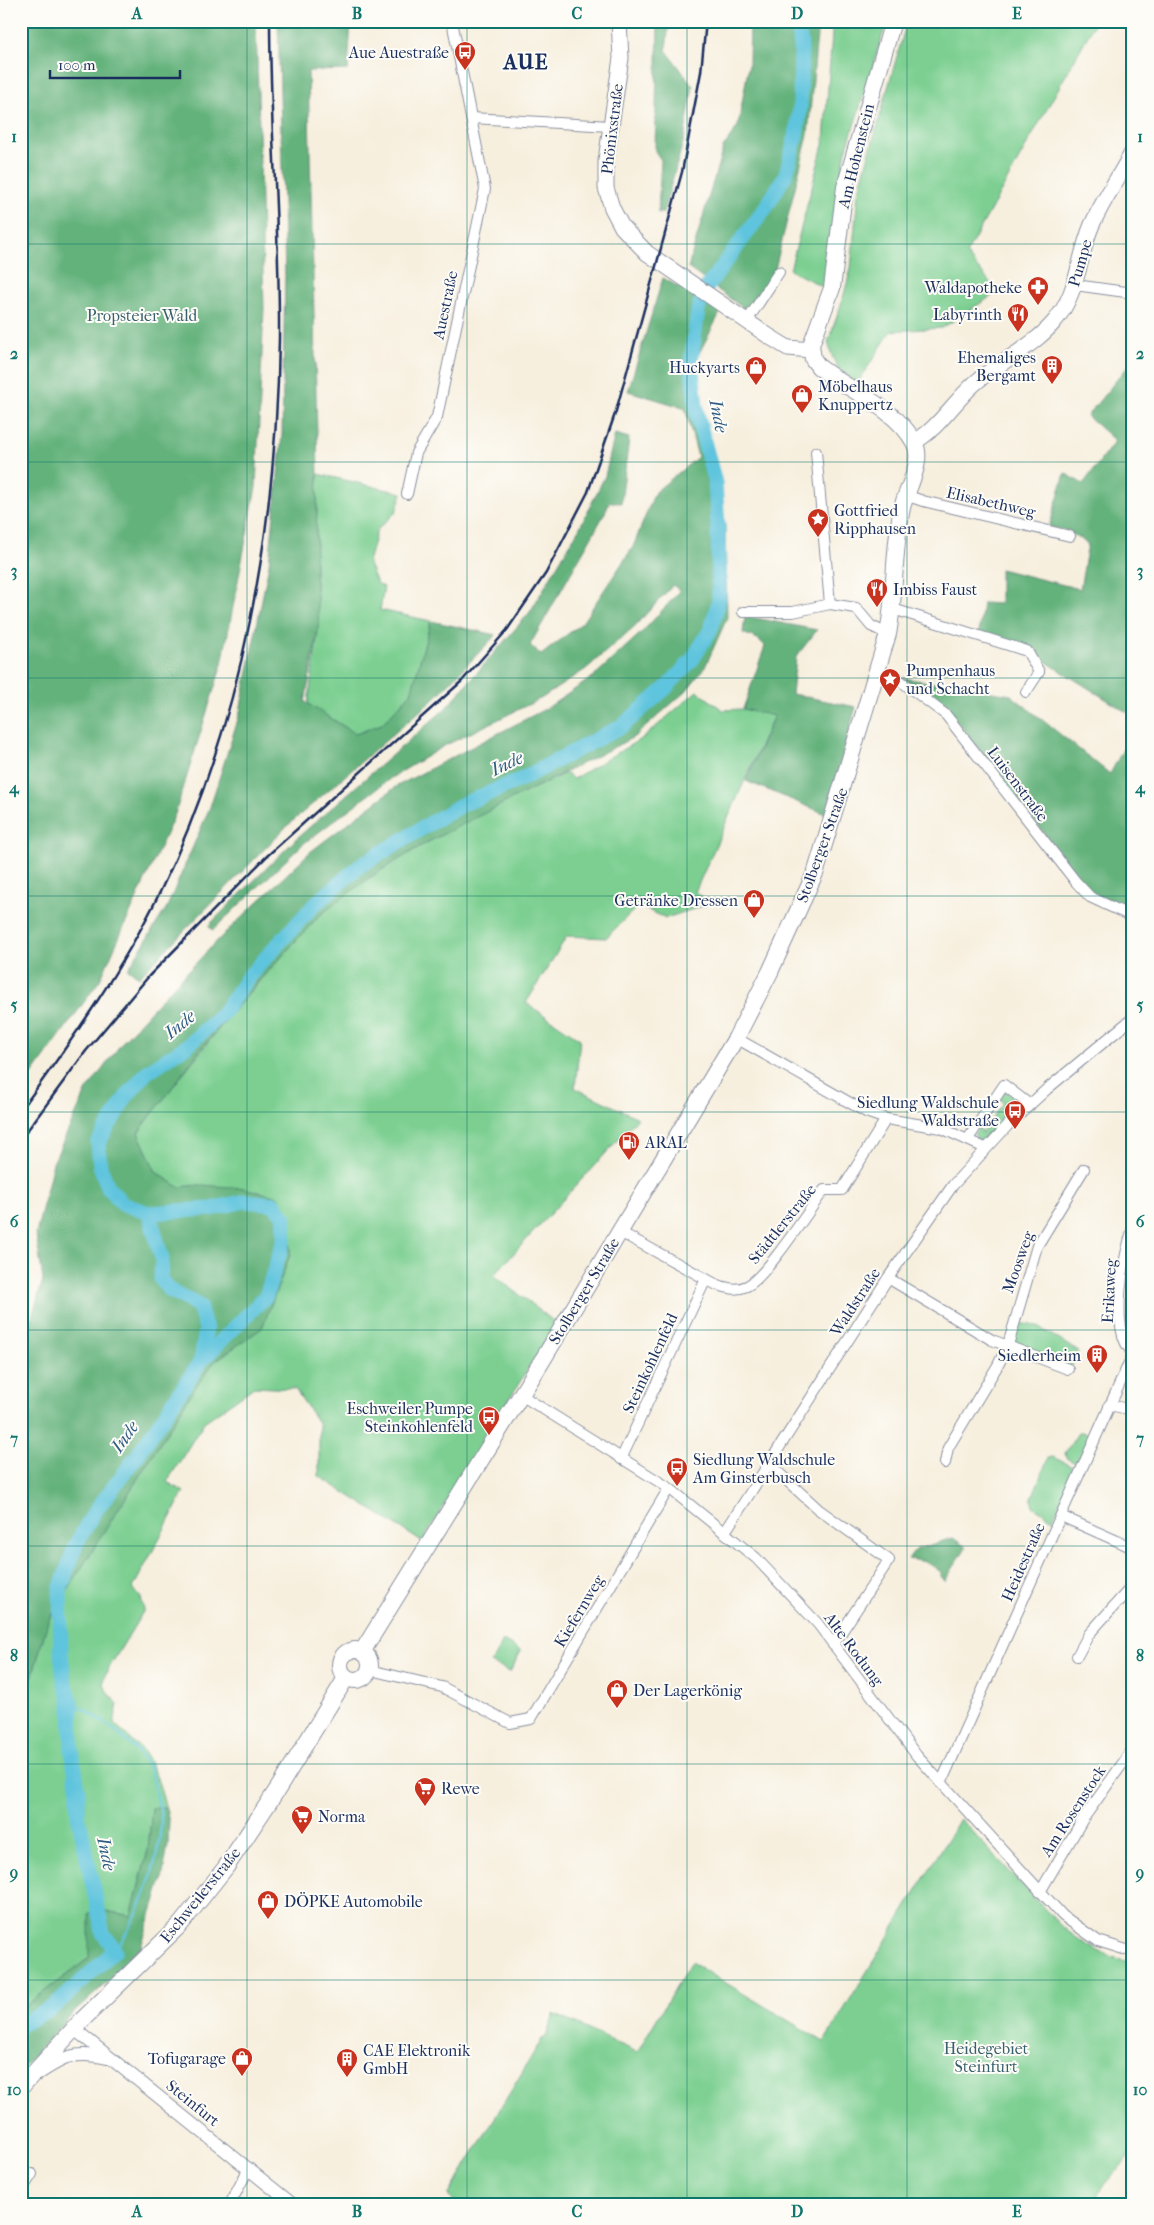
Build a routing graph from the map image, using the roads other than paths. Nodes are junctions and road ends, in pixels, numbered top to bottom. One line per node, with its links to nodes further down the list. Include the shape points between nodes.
1 (452, 21): 4 (street, Auestraße)
2 (619, 21): 5 (main road, Phönixstraße, via 621,58)
3 (893, 21): 11 (main road, Am Hohenstein, via 845,187 832,288)
4 (471, 118): 5 (street); 14 (street, Auestraße, via 486,189 437,416 416,453)
5 (610, 126): 10 (main road, Phönixstraße, via 606,188 622,227 647,254)
6 (1133, 151): 8 (main road, Pumpe, via 1092,224 1082,250)
7 (779, 272): 10 (street)
8 (1075, 285): 9 (street); 12 (main road, Pumpe, via 1055,321 985,374 930,432)
9 (1133, 293)
10 (747, 321): 11 (main road, Phönixstraße, via 788,348)
11 (811, 350): 12 (main road, via 819,367 876,405)
12 (914, 442): 15 (main road, via 917,459)
13 (816, 452): 17 (street)
14 (407, 494)
15 (906, 495): 16 (street, Elisabethweg); 18 (main road, via 899,531)
16 (1070, 536)
17 (830, 604): 19 (street, via 793,612); 20 (street, via 856,608 871,626)
18 (893, 609): 20 (main road); 22 (street, via 1027,651 1039,672)
19 (743, 612)
20 (888, 634): 21 (main road)
21 (877, 672): 23 (street, Luisenstraße, via 902,682 946,714 1076,882 1090,897); 25 (main road, Stolberger Straße, via 835,816 810,888)
22 (1026, 692)
23 (1133, 917)
24 (1133, 1018): 26 (street, Waldstraße)
25 (736, 1038): 27 (street, via 859,1109); 32 (main road, Stolberger Straße)
26 (1030, 1105): 28 (street, via 1004,1085); 29 (street, Waldstraße)
27 (886, 1119): 28 (street, via 933,1126); 34 (street, Städtlerstraße, via 842,1190 824,1190 761,1275 747,1286 731,1289)
28 (968, 1139): 29 (street)
29 (985, 1148): 33 (street, Waldstraße, via 953,1185)
30 (1084, 1169): 35 (street, Moosweg, via 1037,1246)
31 (1133, 1228): 36 (street, Erikaweg, via 1125,1259 1120,1303 1125,1346)
32 (620, 1232): 34 (street, Städtlerstraße); 38 (main road, Stolberger Straße)
33 (888, 1278): 35 (street, via 992,1340); 43 (street, Waldstraße)
34 (706, 1279): 41 (street, Steinkohlenfeld)
35 (1008, 1345): 37 (street); 42 (street, Moosweg, via 948,1448)
36 (1133, 1353): 39 (street, Heidestraße)
37 (1068, 1369)
38 (521, 1395): 41 (street, Alte Rodung); 50 (main road, Stolberger Straße)
39 (1109, 1405): 40 (street); 45 (street, Heidestraße)
40 (1133, 1410)
41 (621, 1459): 44 (street, Alte Rodung)
42 (945, 1462)
43 (769, 1464): 46 (street, Waldstraße); 49 (street, via 818,1509 890,1560)
44 (669, 1488): 46 (street, Alte Rodung); 52 (street, Kiefernweg, via 531,1719 510,1723 442,1687)
45 (1061, 1516): 47 (street); 55 (street, Heidestraße)
46 (724, 1532): 49 (street, Alte Rodung, via 792,1594)
47 (1133, 1548)
48 (1133, 1585): 51 (street, via 1089,1634)
49 (833, 1645): 55 (street, Alte Rodung, via 895,1729)
50 (362, 1652): 52 (main road, via 368,1658); 53 (main road, via 352,1650 341,1659 340,1669)
51 (1076, 1656)
52 (370, 1670): 53 (main road, via 360,1680)
53 (346, 1678): 58 (main road, Eschweilerstraße, via 279,1787 180,1926)
54 (1133, 1749): 56 (street, Am Rosenstock, via 1082,1819)
55 (941, 1783): 56 (street, Alte Rodung)
56 (1040, 1892): 57 (street, Alte Rodung, via 1084,1932 1098,1941)
57 (1133, 1952)
58 (74, 2028): 59 (street, Steinfurt); 60 (main road, Eschweilerstraße)
59 (108, 2058): 60 (street, via 74,2054); 61 (street, Steinfurt)
60 (22, 2086)
61 (249, 2168): 64 (street); 65 (street, Steinfurt)
62 (32, 2174): 63 (street)
63 (21, 2191)
64 (230, 2204)
65 (292, 2204)

